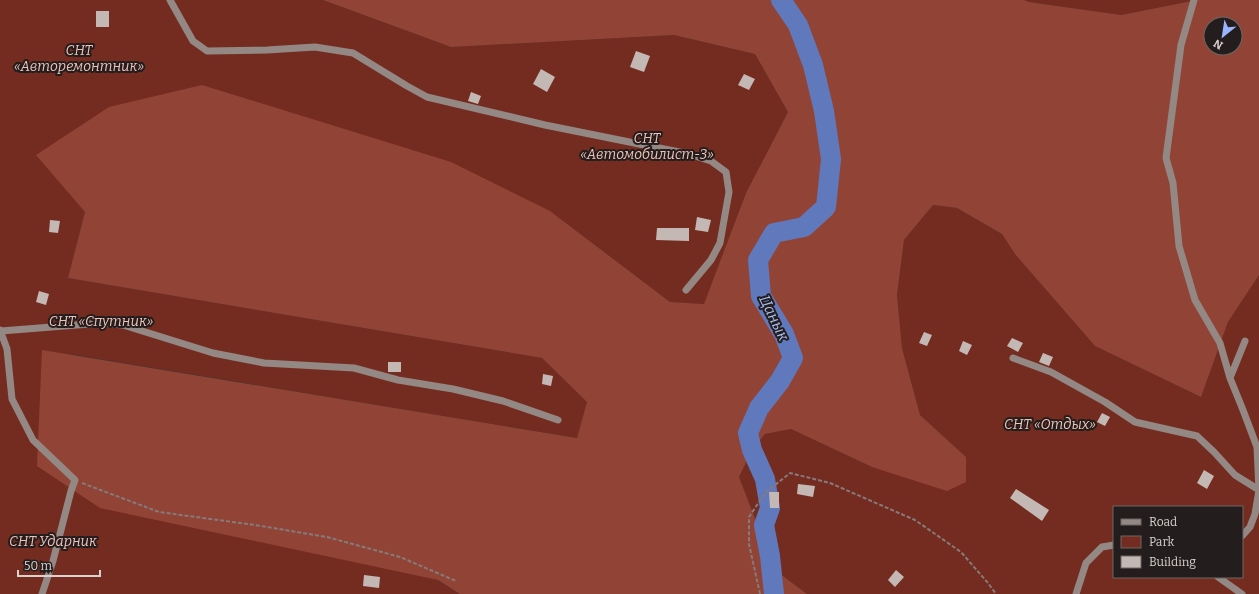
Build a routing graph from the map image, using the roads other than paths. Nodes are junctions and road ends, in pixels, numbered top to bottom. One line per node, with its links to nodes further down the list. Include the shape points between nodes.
1 (170, 0): 3 (street, via 193,42 206,51 315,47 353,53 427,97 711,161 726,172 729,192 720,243 711,260)
2 (1194, 0): 7 (street, via 1181,45 1166,158 1173,183 1179,246 1195,300 1220,343)
3 (686, 290)
4 (0, 330): 8 (street, via 102,323 123,326 213,353 264,363 354,368 398,380 453,389 503,401); 13 (street, via 7,348 12,399 33,440 75,480)
5 (1245, 341): 7 (street)
6 (1013, 358): 9 (street, via 1050,372 1105,402 1135,422 1197,436 1235,475)
7 (1230, 378): 9 (street, via 1256,447)
8 (558, 420)
9 (1259, 490): 10 (street, via 1255,514 1250,527)
10 (1243, 535)
11 (1113, 545): 14 (street, via 1102,547 1086,563)
12 (1220, 578): 15 (street)
13 (42, 594)
14 (1076, 594)
15 (1242, 594)

